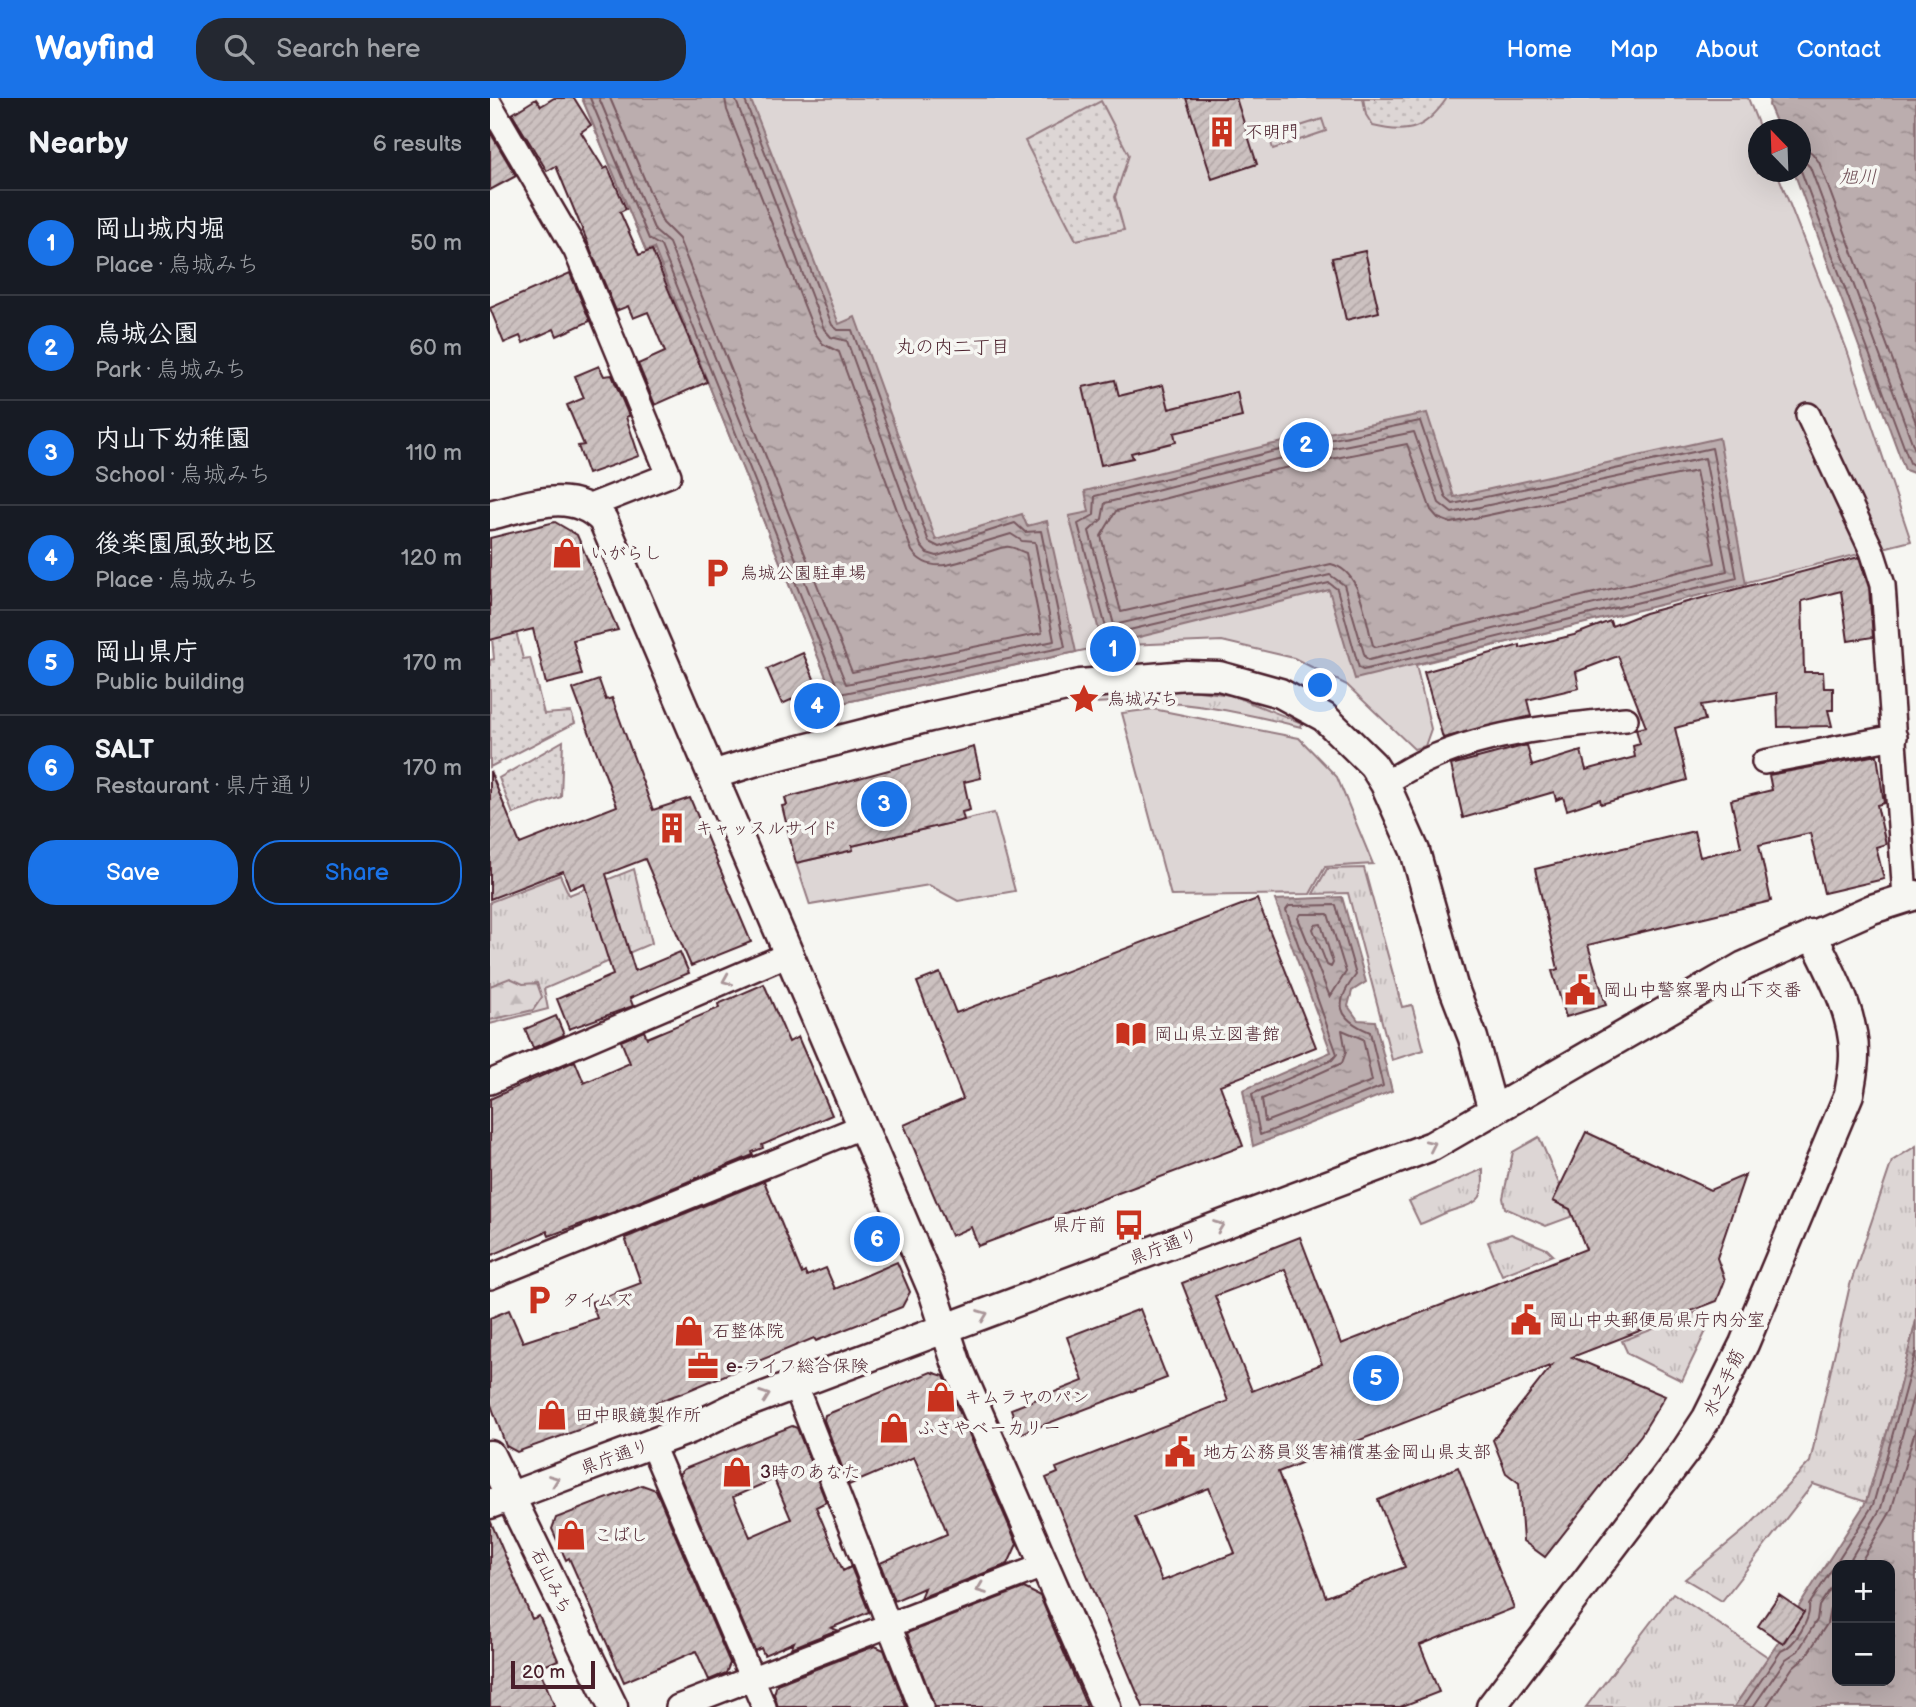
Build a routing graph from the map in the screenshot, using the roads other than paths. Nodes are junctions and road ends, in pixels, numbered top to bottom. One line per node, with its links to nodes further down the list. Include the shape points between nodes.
1 (490, 104): 3 (street, via 576,251 669,475)
2 (1808, 415): 6 (street, via 1883,584)
3 (590, 506): 4 (street, via 559,499); 8 (street, via 603,520)
4 (490, 515)
5 (1626, 719): 9 (street, via 1541,728 1451,748 1413,764)
6 (1895, 737): 7 (street); 10 (street)
7 (1764, 762)
8 (712, 775): 9 (street, via 1027,694 1080,684 1187,675 1250,683 1304,703 1350,740); 12 (street)
9 (1385, 784): 14 (street, via 1415,851)
10 (1911, 896): 11 (street, 県庁通り)
11 (1812, 934): 14 (street, 県庁通り, via 1744,967); 30 (street, 水之手筋, via 1849,1019 1854,1055 1849,1094 1744,1344 1707,1418)
12 (789, 954): 13 (street, one-way to 13); 15 (street)
13 (490, 1082)
14 (1493, 1111): 17 (street, 県庁通り, one-way to 14, via 1432,1146)
15 (863, 1126): 16 (street); 17 (street)
16 (490, 1277)
17 (946, 1329): 18 (street, 県庁通り); 22 (street, via 956,1362)
18 (795, 1385): 19 (street, 県庁通り, one-way to 18); 23 (street)
19 (651, 1443): 21 (street, 県庁通り, one-way to 19); 24 (street)
20 (490, 1455): 21 (street, 石山みち)
21 (500, 1500): 25 (street, 石山みち)
22 (1045, 1565): 23 (street, one-way to 23); 29 (street)
23 (889, 1625): 24 (street); 28 (street)
24 (752, 1678): 26 (street); 27 (street)
25 (612, 1707)
26 (678, 1707)
27 (764, 1707)
28 (921, 1707)
29 (1106, 1707)
30 (1491, 1707)

